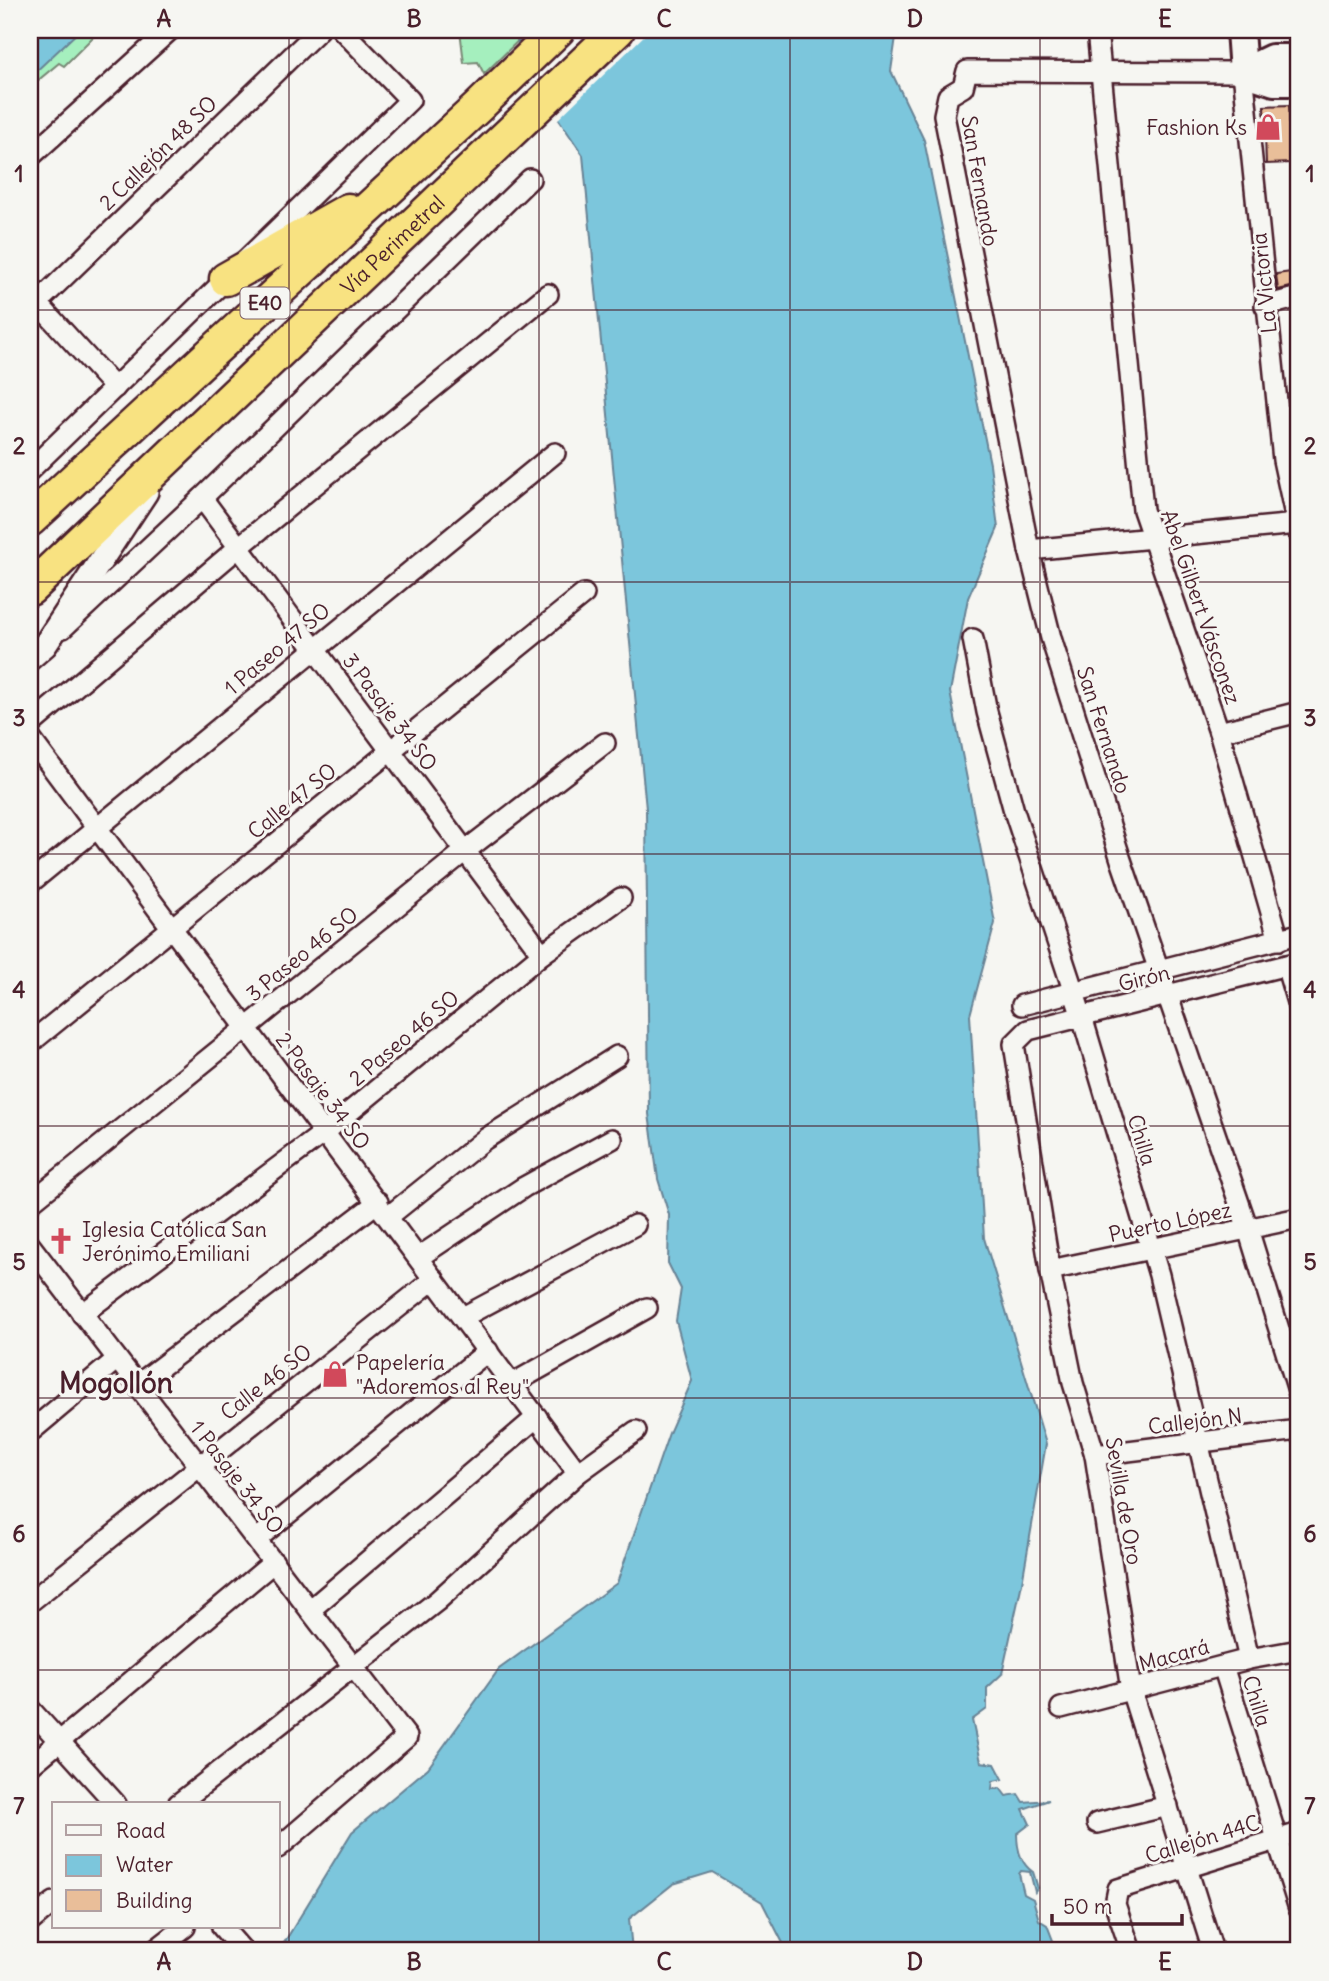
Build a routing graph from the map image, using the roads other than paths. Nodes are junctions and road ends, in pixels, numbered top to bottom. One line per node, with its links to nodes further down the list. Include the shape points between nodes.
1 (170, 30): 12 (street)
2 (318, 30): 18 (street, 2 Callejón 48 SO)
3 (344, 30): 15 (street, via 410,100)
4 (558, 30): 14 (highway, Vía Perimetral / E40)
5 (618, 30): 24 (highway, Vía Perimetral / E40)
6 (1097, 30): 9 (street, Abel Gilbert Vásconez)
7 (1240, 30): 10 (main road, La Victoria)
8 (1299, 58): 10 (main road, via 1272,58)
9 (1101, 71): 10 (street); 30 (street, Abel Gilbert Vásconez, via 1143,510); 32 (street, San Fernando, via 967,71 963,87 948,96 944,115)
10 (1243, 72): 11 (main road, via 1274,82); 19 (street, La Victoria)
11 (1299, 82)
12 (30, 158)
13 (530, 178): 26 (street)
14 (395, 183): 15 (highway); 21 (highway, Vía Perimetral / E40)
15 (226, 279): 20 (street)
16 (548, 294): 31 (street)
17 (1299, 297): 19 (street)
18 (32, 303): 20 (street)
19 (1265, 306): 23 (street, La Victoria)
20 (115, 387): 25 (street)
21 (136, 423): 27 (street, Vía Perimetral / E40); 28 (highway, Vía Perimetral / E40)
22 (555, 453): 36 (street, 1 Paseo 47 SO)
23 (1291, 458): 29 (street, La Victoria)
24 (167, 460): 33 (highway, Vía Perimetral / E40); 37 (street, Vía Perimetral / E40)
25 (30, 470)
26 (202, 498): 31 (street, 3 Pasaje 34 SO); 37 (street)
27 (30, 500)
28 (30, 520)
29 (1298, 529): 30 (street)
30 (1152, 540): 32 (street); 40 (street, Abel Gilbert Vásconez)
31 (239, 547): 36 (street, 3 Pasaje 34 SO); 39 (street)
32 (1029, 550): 53 (street, San Fernando, via 1051,638)
33 (30, 589)
34 (584, 594): 43 (street, Calle 47 SO)
35 (973, 639): 54 (street, Chilla, via 1014,811)
36 (314, 648): 43 (street, 3 Pasaje 34 SO); 44 (street, 1 Paseo 47 SO)
37 (37, 652)
38 (1299, 712): 40 (street)
39 (30, 725)
40 (1219, 732): 50 (street, Abel Gilbert Vásconez)
41 (30, 738): 44 (street, 2 Pasaje 34 SO)
42 (605, 743): 45 (street, 3 Paseo 46 SO)
43 (391, 751): 45 (street, 3 Pasaje 34 SO); 48 (street, Calle 47 SO)
44 (97, 828): 46 (street, 1 Paseo 47 SO); 48 (street, 2 Pasaje 34 SO)
45 (465, 851): 51 (street, 3 Pasaje 34 SO); 59 (street, 3 Paseo 46 SO)
46 (30, 883)
47 (621, 898): 51 (street, 2 Paseo 46 SO)
48 (172, 928): 59 (street, 2 Pasaje 34 SO); 60 (street, Calle 47 SO)
49 (1299, 934): 50 (street, Girón)
50 (1279, 940): 53 (street, Girón)
51 (542, 954): 63 (street, 2 Paseo 46 SO)
52 (1293, 964): 55 (street, Girón); 57 (street)
53 (1158, 970): 54 (street, Girón); 55 (street, San Fernando)
54 (1073, 992): 56 (street, Girón); 58 (street, Chilla)
55 (1166, 996): 58 (street, Girón); 69 (street, San Fernando)
56 (1022, 1005)
57 (1299, 1009)
58 (1082, 1017): 61 (street, Girón, via 1021,1033); 70 (street, Chilla)
59 (247, 1027): 63 (street, 2 Pasaje 34 SO); 65 (street, 3 Paseo 46 SO)
60 (30, 1043)
61 (1014, 1052): 73 (street, Sevilla de Oro)
62 (617, 1056): 66 (street)
63 (325, 1132): 66 (street, 2 Pasaje 34 SO); 76 (street, 2 Paseo 46 SO)
64 (612, 1139): 72 (street, via 524,1187)
65 (30, 1203)
66 (383, 1209): 72 (street, 2 Pasaje 34 SO); 81 (street)
67 (1299, 1219): 69 (street, Puerto López)
68 (635, 1225): 77 (street)
69 (1248, 1229): 70 (street, Puerto López); 82 (street, San Fernando)
70 (1151, 1250): 73 (street, Puerto López); 87 (street, Chilla)
71 (32, 1251): 76 (street, 1 Pasaje 34 SO)
72 (419, 1257): 74 (street, 2 Pasaje 34 SO)
73 (1050, 1270): 88 (street, Sevilla de Oro, via 1073,1383)
74 (434, 1279): 77 (street, 2 Pasaje 34 SO); 89 (street, Calle 46 SO)
75 (647, 1308): 80 (street)
76 (82, 1314): 79 (street, 1 Pasaje 34 SO)
77 (463, 1317): 78 (street, 2 Pasaje 34 SO)
78 (488, 1351): 80 (street, 2 Pasaje 34 SO); 91 (street)
79 (117, 1359): 81 (street, 1 Pasaje 34 SO); 86 (street)
80 (512, 1384): 83 (street, 2 Pasaje 34 SO)
81 (137, 1385): 89 (street, 1 Pasaje 34 SO)
82 (1299, 1394)
83 (537, 1417): 90 (street, 2 Pasaje 34 SO); 94 (street)
84 (1299, 1430): 87 (street, Callejón N)
85 (636, 1431): 90 (street)
86 (30, 1432)
87 (1200, 1444): 88 (street, Callejón N); 96 (street, Chilla)
88 (1096, 1455): 99 (street, Sevilla de Oro)
89 (198, 1465): 91 (street, 1 Pasaje 34 SO); 93 (street, Calle 46 SO)
90 (578, 1473): 97 (street, via 437,1601)
91 (257, 1539): 92 (street, 1 Pasaje 34 SO)
92 (274, 1562): 94 (street, 1 Pasaje 34 SO); 102 (street)
93 (30, 1602)
94 (310, 1610): 97 (street, 1 Pasaje 34 SO)
95 (1299, 1650): 96 (street, Macará)
96 (1249, 1659): 98 (street, Macará)
97 (354, 1666): 105 (street); 110 (street, 1 Pasaje 34 SO, via 407,1737)
98 (1223, 1666): 99 (street, Macará); 109 (street, Chilla)
99 (1131, 1690): 100 (street, Macará); 106 (street, Sevilla de Oro)
100 (1061, 1708)
101 (30, 1709): 102 (street)
102 (60, 1743): 103 (street); 104 (street)
103 (30, 1766)
104 (114, 1802)
105 (181, 1802)
106 (1168, 1805): 107 (street); 111 (street, Sevilla de Oro)
107 (1097, 1823)
108 (1299, 1833): 109 (street, Callejón 44C)
109 (1277, 1841): 111 (street, Callejón 44C); 113 (street, Chilla)
110 (280, 1846)
111 (1186, 1867): 119 (street, Callejón 44C, via 1118,1889 1115,1904); 120 (street, Sevilla de Oro)
112 (52, 1904): 114 (street)
113 (1299, 1909)
114 (30, 1922)
115 (184, 1928): 117 (street)
116 (223, 1928): 118 (street)
117 (154, 1951)
118 (243, 1951)
119 (1131, 1951)
120 (1213, 1951)

